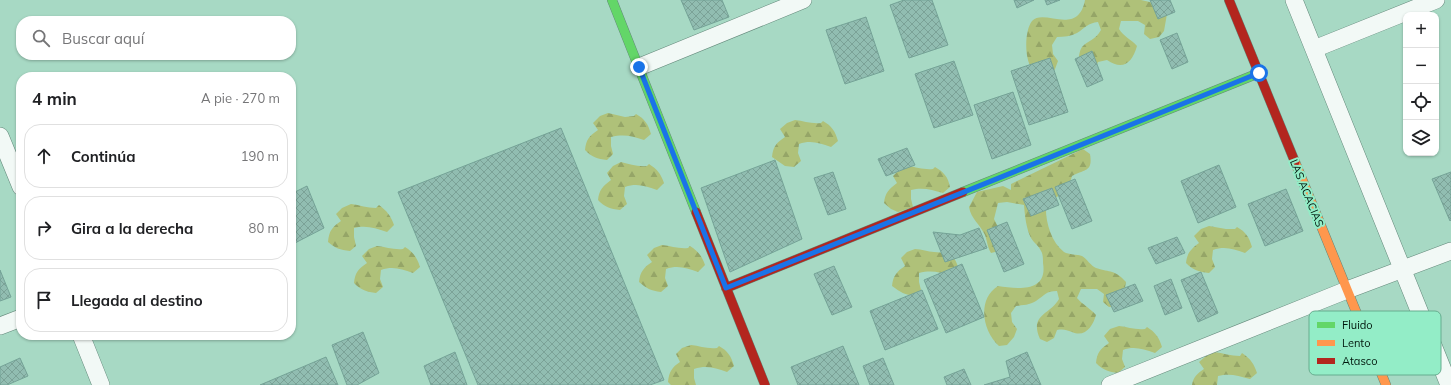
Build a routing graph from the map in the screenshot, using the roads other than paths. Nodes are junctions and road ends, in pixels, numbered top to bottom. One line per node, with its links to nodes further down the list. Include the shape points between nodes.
1 (612, 0): 7 (street)
2 (803, 0): 7 (street)
3 (1229, 0): 8 (street, LAS ACACIAS)
4 (1294, 0): 6 (street)
5 (1436, 0): 6 (street)
6 (1314, 49): 12 (street)
7 (639, 67): 13 (street)
8 (1259, 73): 13 (street); 14 (street, LAS ACACIAS)
9 (0, 136): 10 (street)
10 (16, 175)
11 (1451, 251): 12 (street)
12 (1402, 269): 14 (street); 16 (street)
13 (726, 288): 23 (street)
14 (1347, 290): 15 (street, LAS ACACIAS); 24 (street)
15 (1356, 311)
16 (1419, 311)
17 (16, 320): 18 (street)
18 (0, 326)
19 (83, 340): 22 (street)
20 (1441, 365): 26 (street)
21 (1382, 375): 25 (street, LAS ACACIAS)
22 (101, 385)
23 (765, 385)
24 (1110, 385)
25 (1386, 385)
26 (1449, 385)

